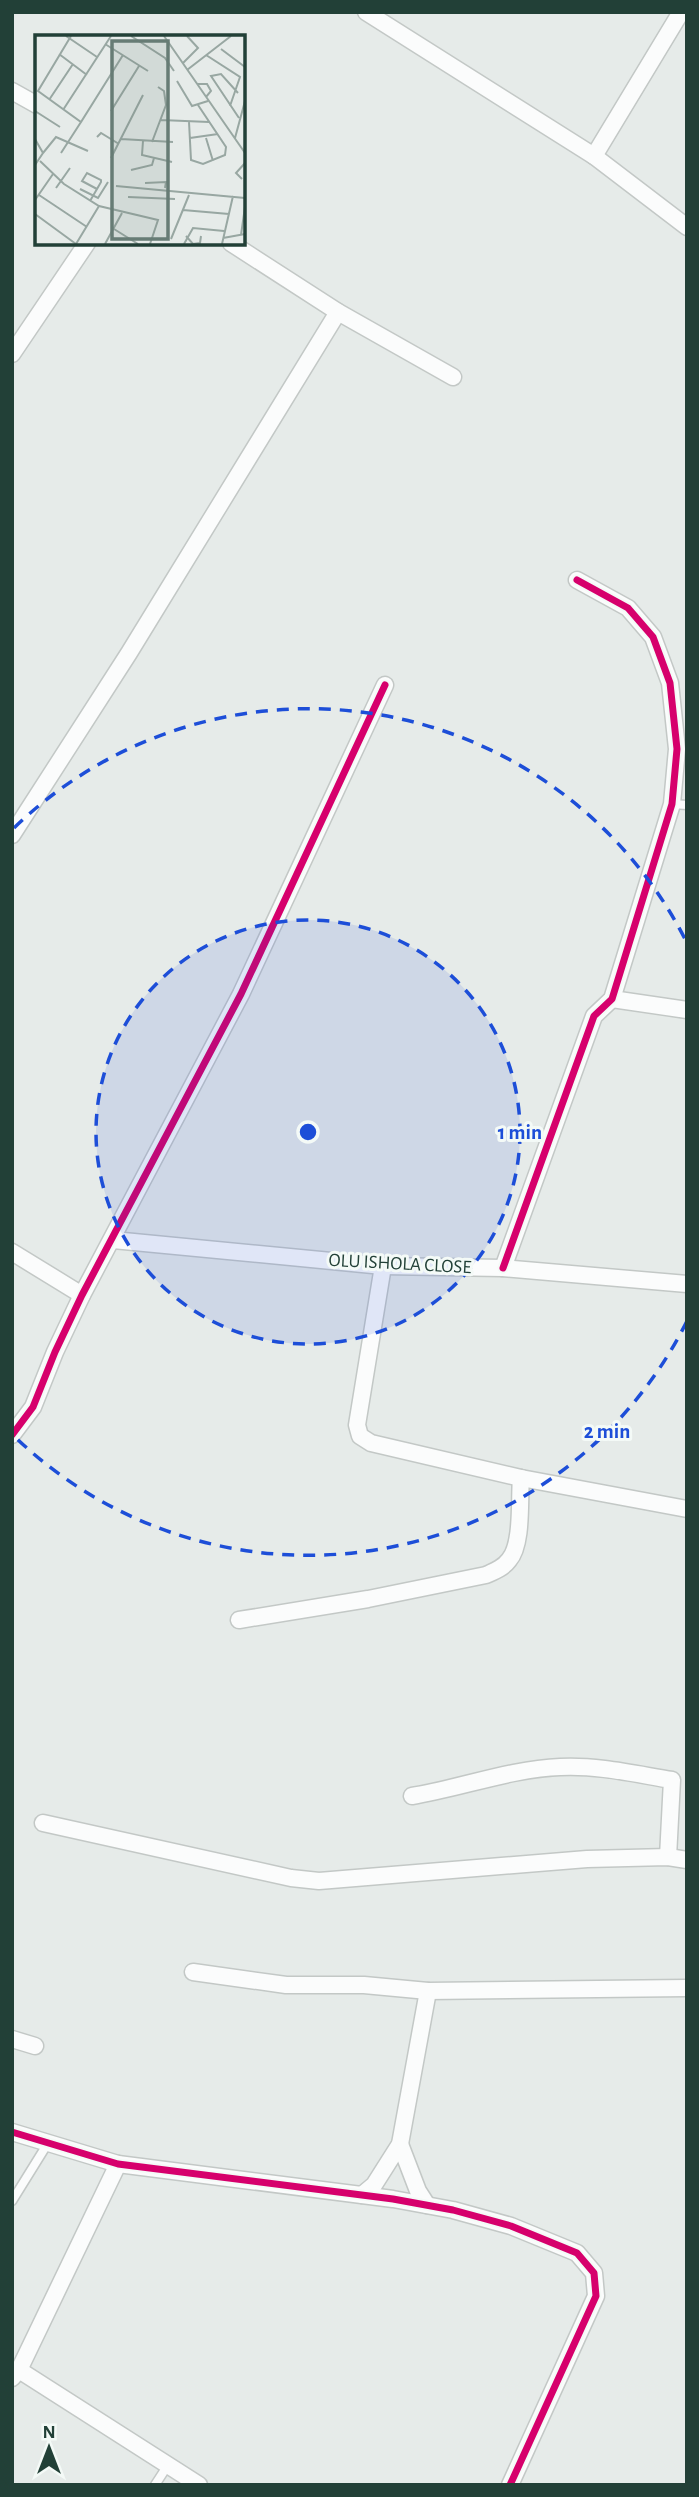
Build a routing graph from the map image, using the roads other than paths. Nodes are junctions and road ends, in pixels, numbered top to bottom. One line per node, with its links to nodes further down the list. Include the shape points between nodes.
1 (366, 12): 5 (street)
2 (681, 12): 5 (street)
3 (12, 91): 4 (street)
4 (35, 105)
5 (594, 156): 6 (street)
6 (687, 226)
7 (86, 245): 10 (street)
8 (235, 245): 9 (street)
9 (338, 312): 11 (street); 15 (street)
10 (12, 354)
11 (453, 377)
12 (577, 580): 14 (street, via 628,608 653,637 670,683)
13 (385, 685): 18 (street, via 240,994)
14 (679, 805): 16 (street)
15 (12, 835)
16 (612, 999): 17 (street); 21 (street, via 594,1016)
17 (687, 1010)
18 (113, 1240): 20 (street, OLU ISHOLA CLOSE); 23 (street)
19 (12, 1252): 23 (street)
20 (383, 1266): 21 (street, OLU ISHOLA CLOSE); 25 (street, via 357,1425 360,1436 370,1443)
21 (503, 1268): 22 (street, OLU ISHOLA CLOSE)
22 (687, 1284)
23 (82, 1295): 24 (street, via 33,1407)
24 (12, 1435)
25 (521, 1478): 26 (street); 27 (street, via 517,1544 500,1569 368,1599)
26 (687, 1508)
27 (239, 1620)
28 (679, 1781): 29 (street, via 560,1766); 31 (street)
29 (412, 1796)
30 (43, 1823): 31 (street, via 319,1881 587,1859)
31 (668, 1857): 32 (street)
32 (687, 1860)
33 (193, 1972): 35 (street, via 286,1984)
34 (687, 1988): 35 (street)
35 (428, 1991): 40 (street)
36 (12, 2039): 37 (street)
37 (35, 2046)
38 (12, 2132): 39 (street)
39 (48, 2143): 41 (street); 43 (lane)
40 (400, 2144): 42 (street, via 374,2185); 44 (street)
41 (118, 2164): 42 (street); 45 (street)
42 (362, 2195): 44 (street)
43 (12, 2200)
44 (427, 2205): 49 (street, via 511,2226 577,2253 594,2273 596,2296)
45 (16, 2374): 46 (street)
46 (167, 2465): 47 (lane); 48 (street)
47 (155, 2485)
48 (199, 2485)
49 (510, 2485)

